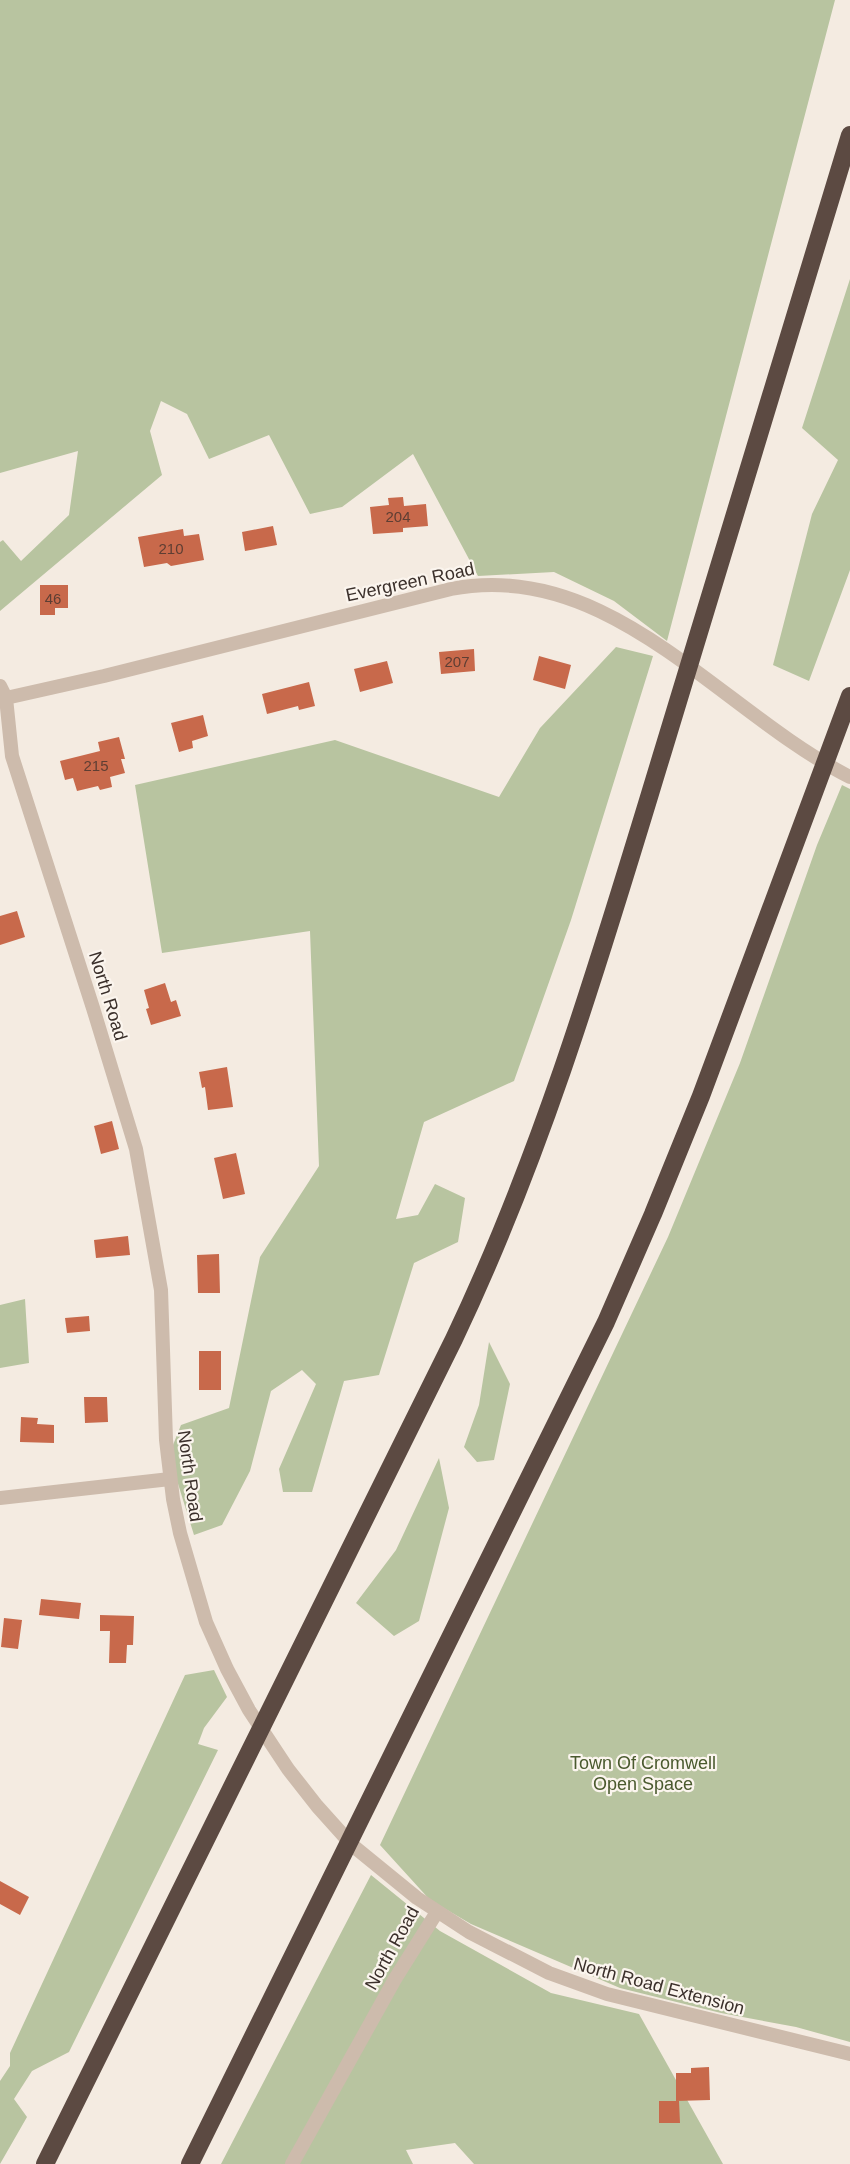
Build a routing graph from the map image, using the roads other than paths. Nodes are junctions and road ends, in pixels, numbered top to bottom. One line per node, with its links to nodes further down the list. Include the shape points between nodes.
1 (850, 135): 9 (highway, via 581,1018 521,1185 458,1332)
2 (3, 692): 4 (street, Evergreen Road, via 104,676 451,589 508,584 558,595 612,617 681,659 787,740); 5 (street, North Road, via 12,756 136,1149 161,1290)
3 (850, 696): 10 (highway, via 701,1096 615,1303)
4 (850, 777)
5 (170, 1479): 6 (street); 7 (street, North Road, via 199,1600 219,1652 249,1710 288,1769 339,1831 400,1886)
6 (0, 1498)
7 (437, 1912): 8 (street, North Road Extension, via 510,1954 582,1986); 11 (street, North Road)
8 (850, 2054)
9 (45, 2164)
10 (190, 2164)
11 (291, 2164)

